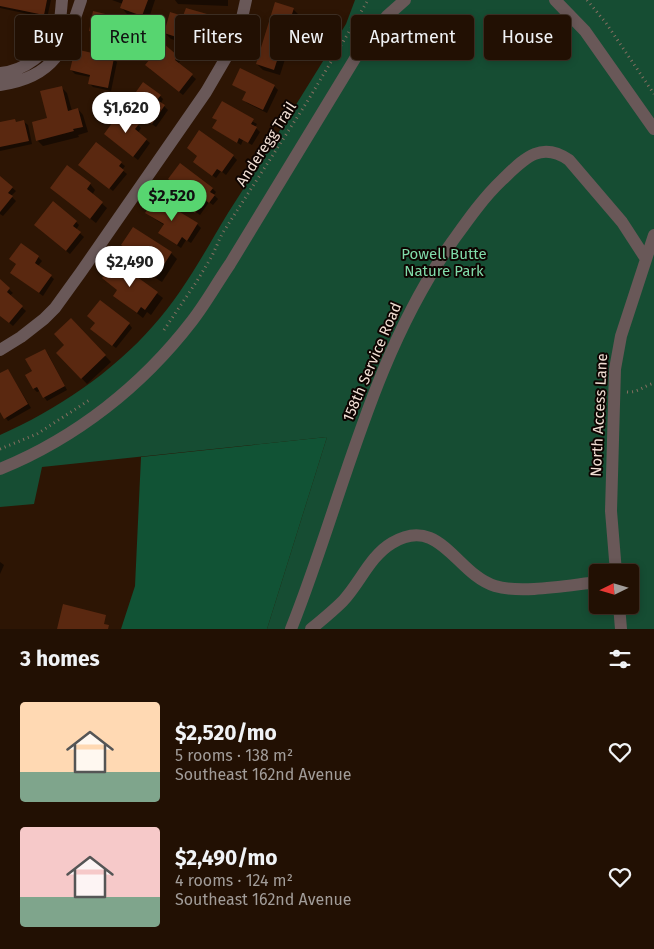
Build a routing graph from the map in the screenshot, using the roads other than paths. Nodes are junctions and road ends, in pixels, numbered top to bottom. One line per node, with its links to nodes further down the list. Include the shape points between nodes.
1 (62, 0): 6 (street, via 58,30 38,58 10,72)
2 (81, 0): 7 (street, via 69,36 53,60 38,74)
3 (246, 0): 11 (street, via 227,56 206,92 56,308 34,328)
4 (406, 0): 12 (street, via 387,16 362,47 209,297 172,345 147,372 99,413 44,448)
5 (555, 0): 8 (street, via 585,31)
6 (0, 73)
7 (0, 85)
8 (654, 129)
9 (654, 236): 10 (street, North Access Lane)
10 (646, 258): 13 (street, North Access Lane, via 621,336 615,369 611,511); 16 (street, 158th Service Road, via 622,222 562,154 545,151 529,157 496,187 432,271 393,346 366,413)
11 (0, 350)
12 (0, 469)
13 (615, 564)
14 (589, 583): 17 (street, via 517,589 495,586 474,575 432,538 412,535 383,549 343,601)
15 (619, 614): 18 (street)
16 (291, 629)
17 (311, 629)
18 (620, 629)

